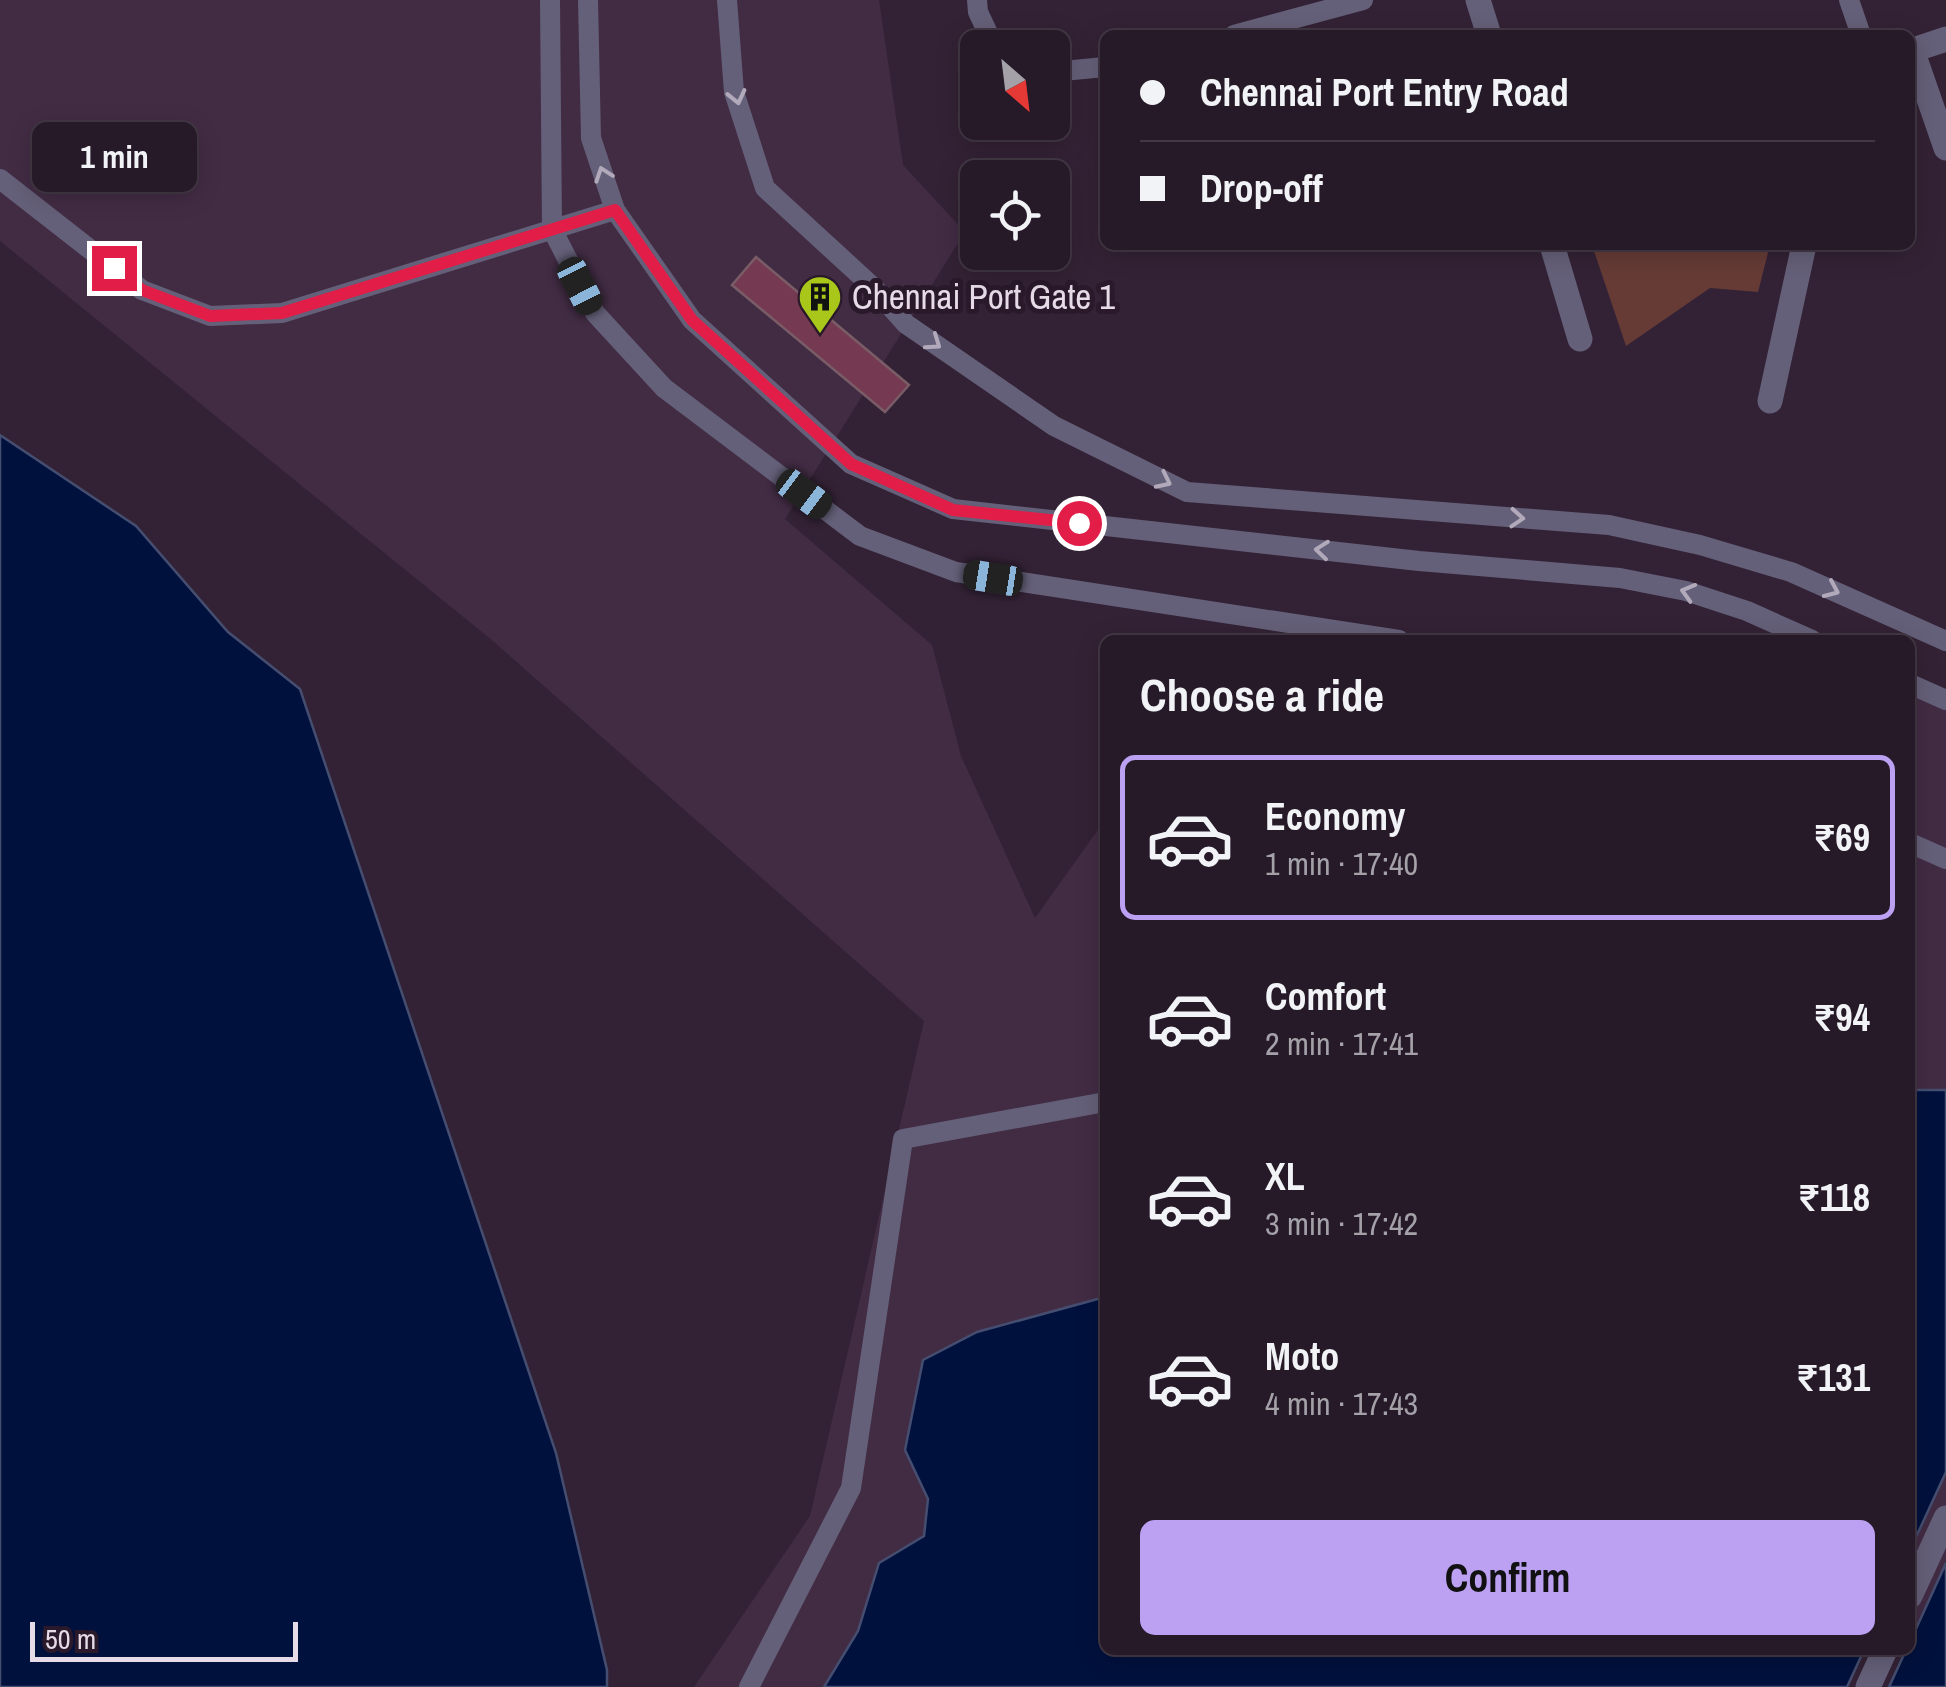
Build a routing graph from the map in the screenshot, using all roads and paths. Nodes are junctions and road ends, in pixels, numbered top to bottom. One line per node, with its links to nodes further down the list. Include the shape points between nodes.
1 (550, 0): 20 (lane)
2 (588, 0): 19 (lane, one-way to 2, via 591,138)
3 (727, 0): 27 (lane, one-way to 27, via 734,92 764,188 906,324 1054,426 1187,492 1609,525 1700,545 1791,572)
4 (977, 0): 8 (lane)
5 (1363, 0): 9 (lane)
6 (1478, 0): 10 (street)
7 (1849, 0): 11 (lane)
8 (986, 30)
9 (1252, 30)
10 (1487, 30)
11 (1859, 30)
12 (1946, 39): 13 (street)
13 (1915, 49)
14 (1915, 61): 17 (street)
15 (1100, 67): 16 (lane)
16 (1070, 70)
17 (1946, 148)
18 (0, 179): 20 (lane, via 142,290 210,316 282,313)
19 (615, 210): 20 (lane); 26 (lane, one-way to 19, via 1747,611 1600,576 953,510 851,464 692,320)
20 (552, 229): 25 (lane, via 594,314 664,388 860,536 956,572)
21 (1554, 250): 23 (street)
22 (1803, 250): 24 (street)
23 (1580, 338)
24 (1770, 401)
25 (1366, 635)
26 (1801, 635)
27 (1946, 641)
28 (1915, 686): 29 (lane)
29 (1946, 700)
30 (1915, 845): 31 (lane)
31 (1946, 859)
32 (1100, 1103): 36 (lane, via 903,1139 851,1488)
33 (1946, 1518): 34 (street)
34 (1915, 1585)
35 (1883, 1655): 37 (street)
36 (749, 1687)
37 (1868, 1687)

